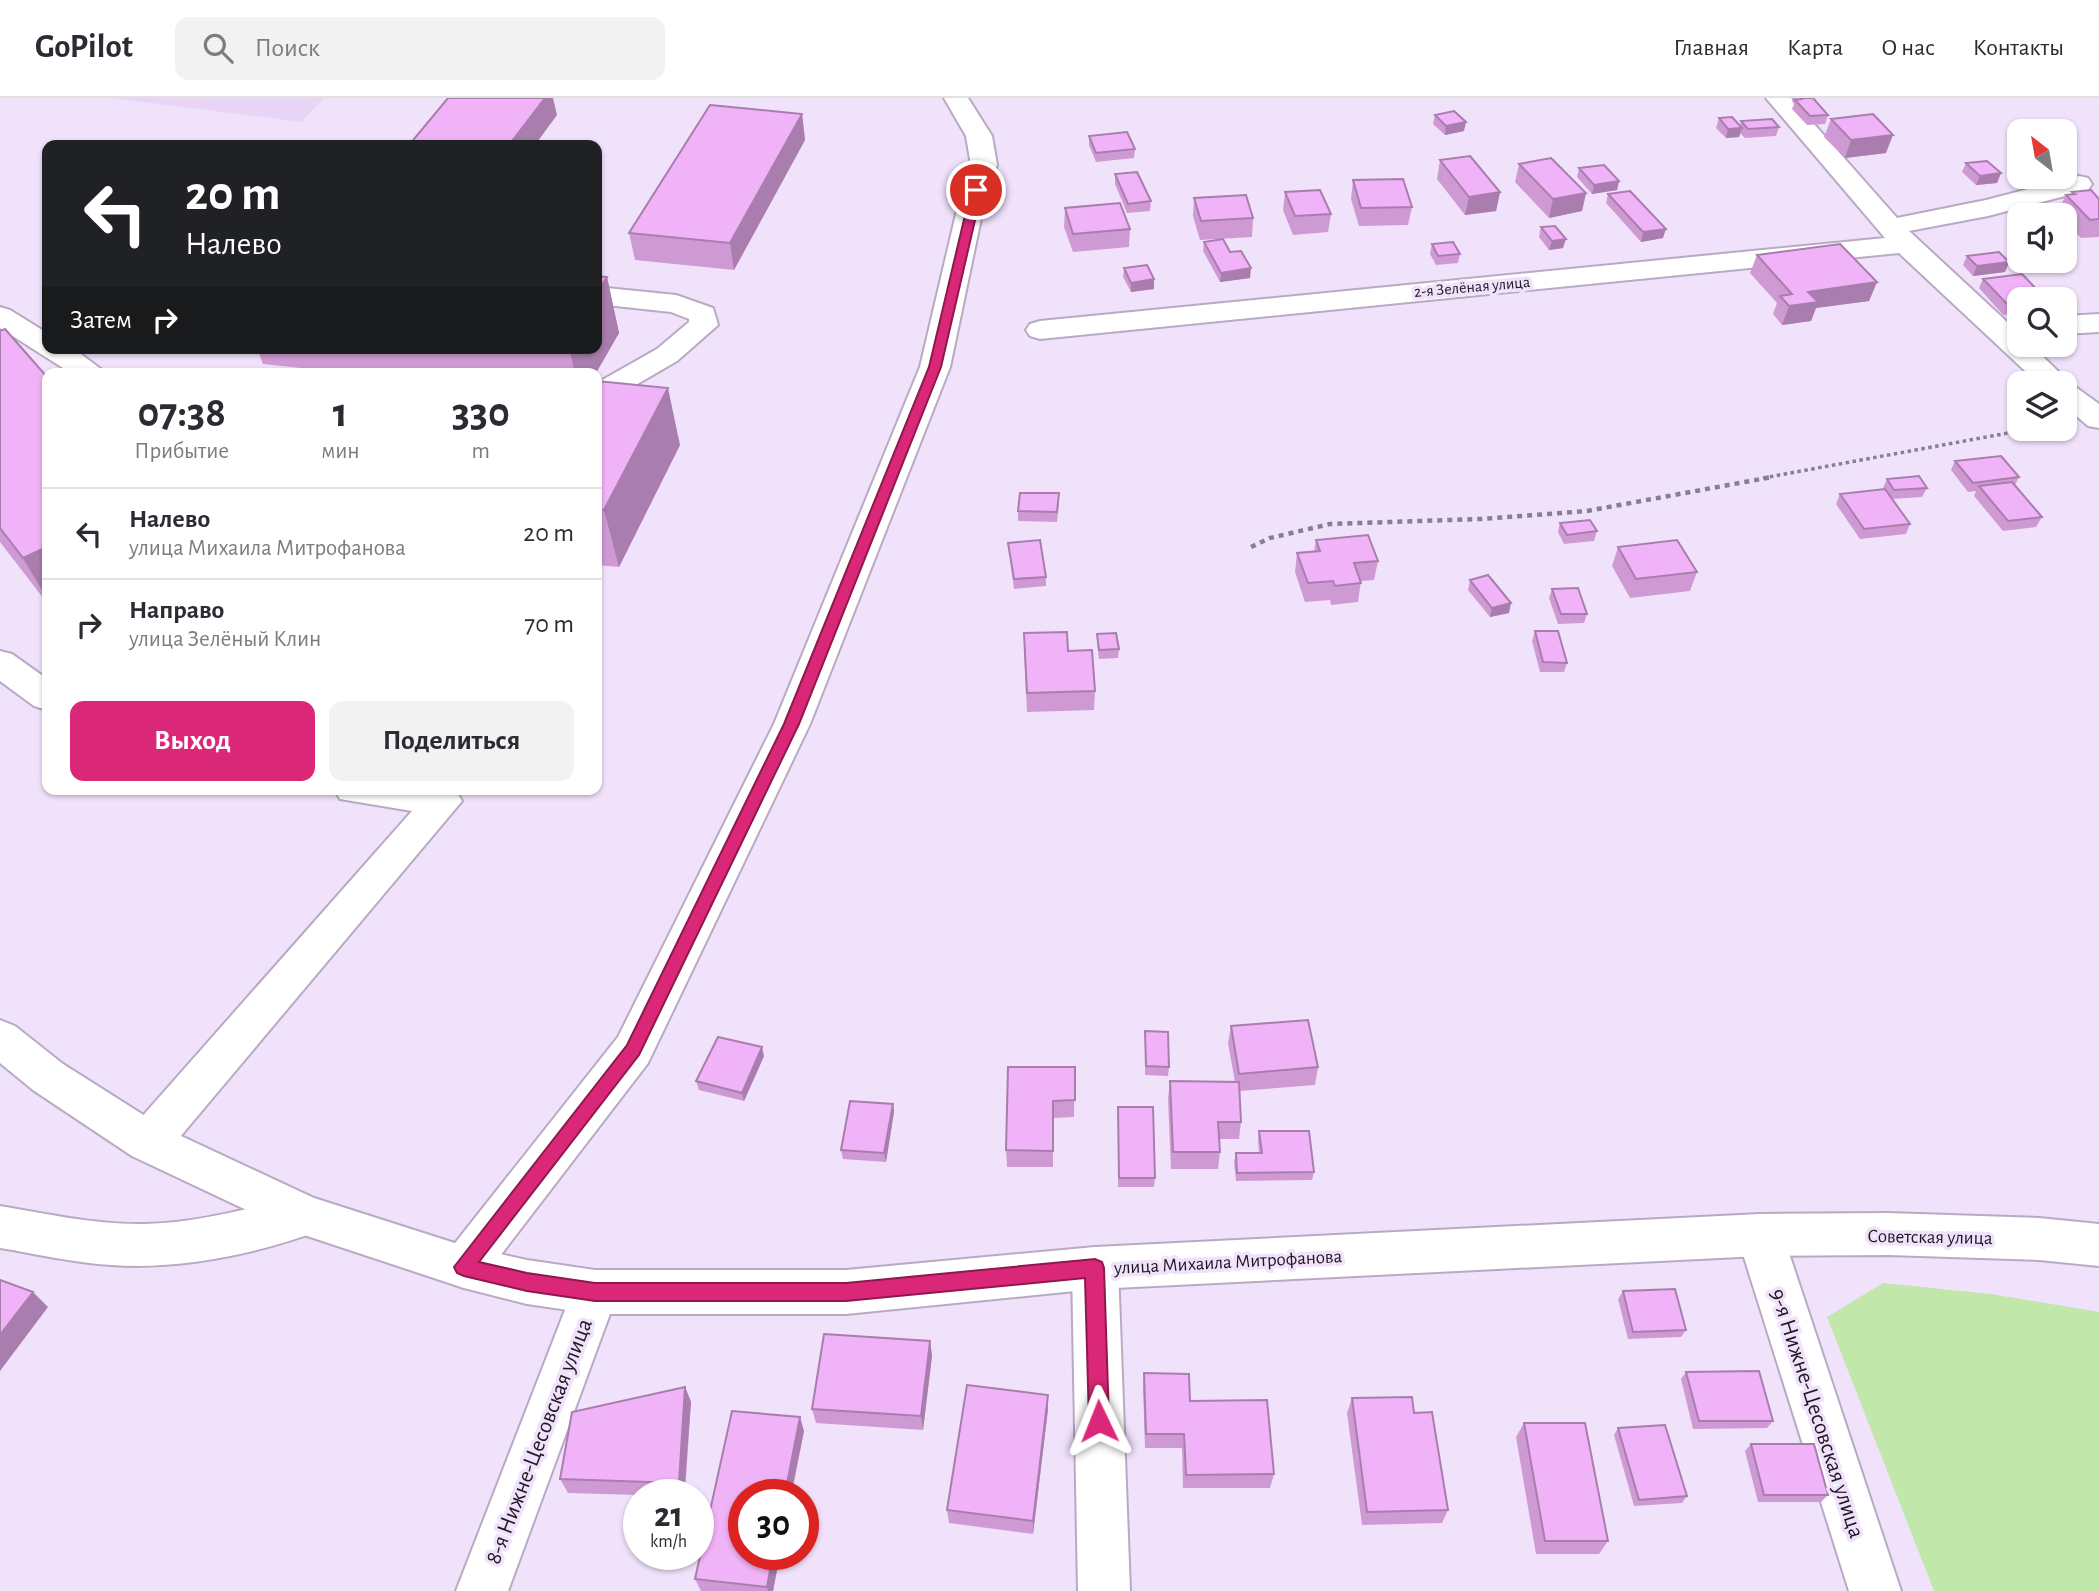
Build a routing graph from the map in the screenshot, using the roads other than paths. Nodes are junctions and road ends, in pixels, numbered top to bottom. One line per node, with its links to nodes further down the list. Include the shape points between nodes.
1 (956, 98): 28 (street, via 979,136 984,164 935,367 792,724 633,1050)
2 (1778, 98): 4 (street)
3 (2079, 184): 4 (street, 2-я Зелёная улица)
4 (1897, 236): 9 (street); 10 (street, 2-я Зелёная улица)
5 (602, 297): 16 (street, via 676,304 703,314 704,325 667,355)
6 (0, 316): 11 (street)
7 (2099, 323): 8 (street)
8 (2077, 324)
9 (2007, 328)
10 (1040, 330)
11 (42, 342)
12 (63, 354): 14 (street)
13 (2032, 357): 15 (street)
14 (84, 368)
15 (2045, 371)
16 (602, 393)
17 (2077, 401): 18 (street)
18 (2099, 419)
19 (0, 663): 20 (street)
20 (42, 690)
21 (398, 795): 23 (street, via 443,801)
22 (0, 1038): 23 (street, улица Михаила Митрофанова, via 48,1077)
23 (148, 1142): 24 (street, улица Михаила Митрофанова)
24 (305, 1216): 25 (street, via 155,1245 122,1245); 28 (street, улица Михаила Митрофанова)
25 (0, 1227)
26 (1760, 1235): 27 (street, Советская улица, via 2039,1238); 29 (street, улица Михаила Митрофанова); 33 (street, 9-я Нижне-Цесовская улица)
27 (2099, 1245)
28 (464, 1267): 30 (street, улица Михаила Митрофанова)
29 (1095, 1268): 30 (street, улица Михаила Митрофанова, via 846,1292); 32 (street)
30 (595, 1292): 31 (street, 8-я Нижне-Цесовская улица)
31 (482, 1591)
32 (1104, 1591)
33 (1875, 1591)

